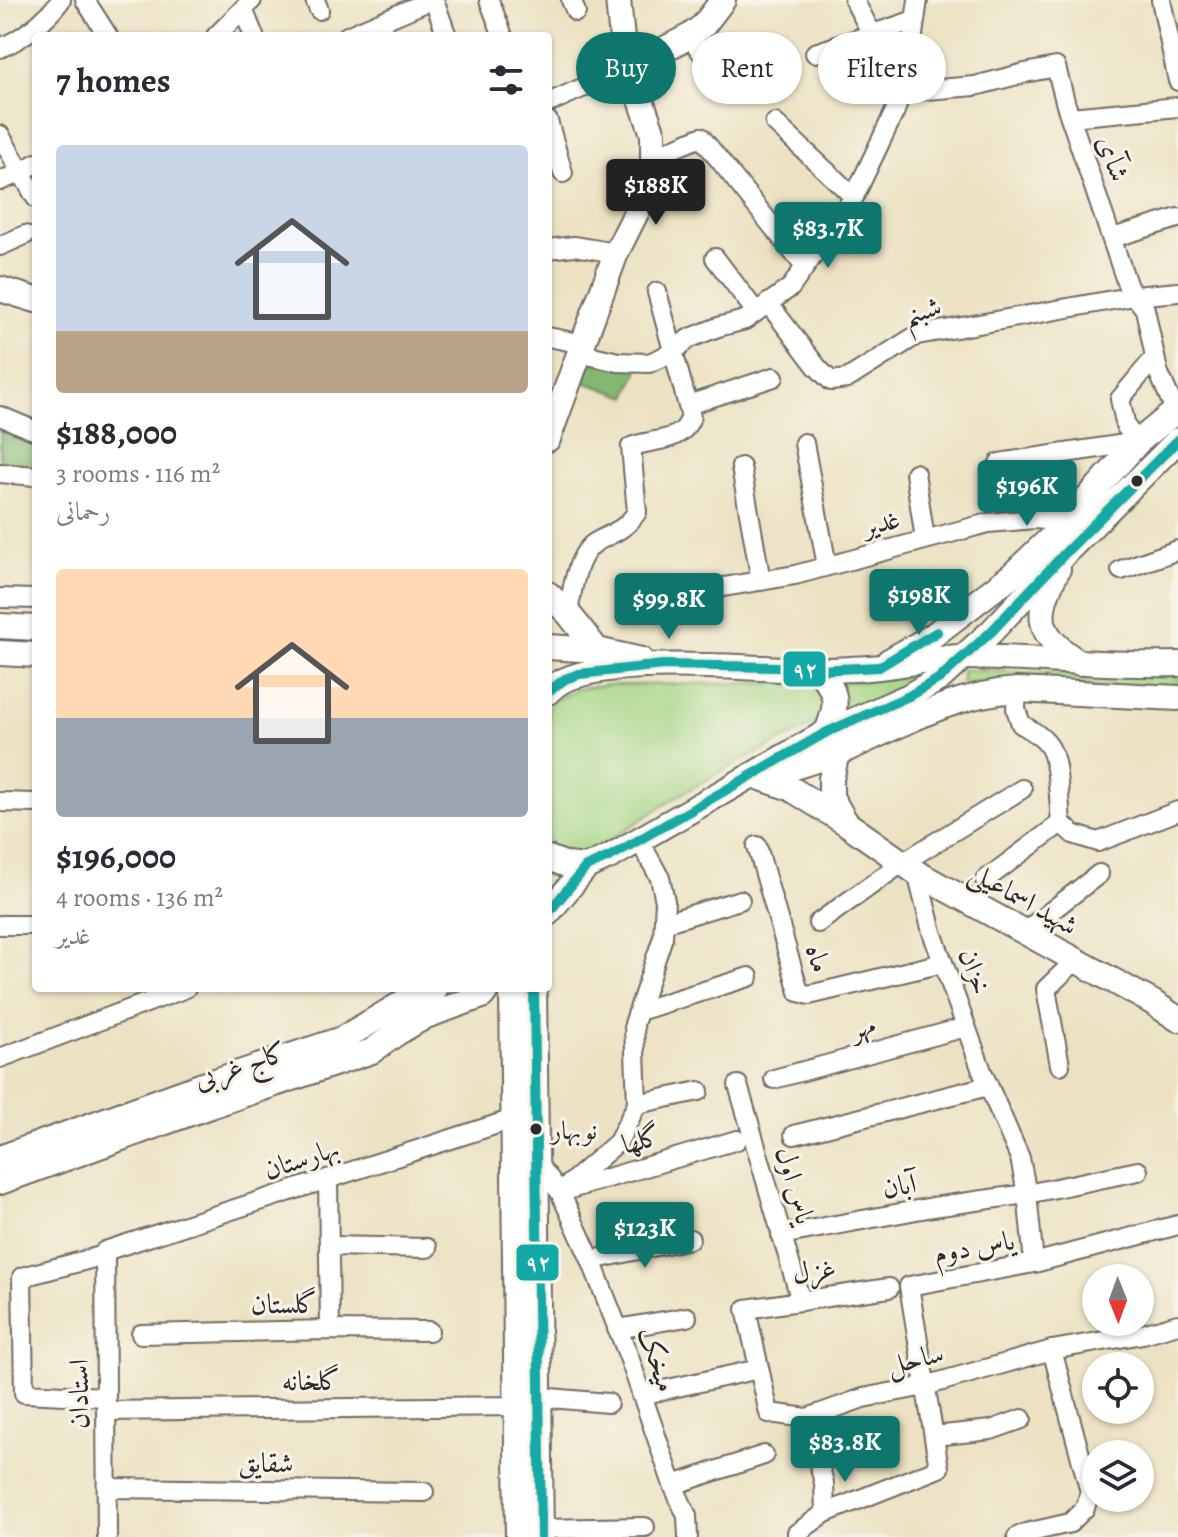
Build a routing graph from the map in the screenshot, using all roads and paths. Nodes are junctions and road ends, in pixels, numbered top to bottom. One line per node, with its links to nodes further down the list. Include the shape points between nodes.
1 (61, 0): 26 (street, via 13,43)
2 (85, 0): 13 (street)
3 (433, 0): 11 (street); 17 (street)
4 (489, 0): 18 (street)
5 (618, 0): 19 (main road)
6 (723, 0): 23 (main road)
7 (854, 0): 20 (street)
8 (918, 0): 12 (street)
9 (1161, 0): 29 (street)
10 (248, 4): 14 (street); 15 (street)
11 (395, 7): 16 (street)
12 (915, 20): 21 (street); 22 (street)
13 (105, 32)
14 (220, 32)
15 (253, 32)
16 (358, 32)
17 (445, 32)
18 (501, 32)
19 (621, 32)
20 (871, 32)
21 (878, 32)
22 (913, 32)
23 (690, 36): 24 (street); 25 (main road)
24 (692, 39)
25 (676, 43)
26 (0, 48)
27 (818, 52): 28 (street)
28 (815, 53)
29 (1178, 81)
30 (946, 88): 36 (street, شآی, via 1056,67)
31 (576, 91): 32 (street)
32 (552, 101)
33 (643, 104): 40 (main road, via 653,134)
34 (898, 104): 44 (street)
35 (1178, 107): 36 (street)
36 (1070, 117): 47 (street, شآی)
37 (775, 123): 44 (street)
38 (0, 135): 41 (street)
39 (552, 135): 42 (street)
40 (653, 157): 50 (main road, via 653,179); 52 (street, via 701,137)
41 (29, 168): 43 (street)
42 (563, 173)
43 (0, 181)
44 (854, 197): 52 (street)
45 (1178, 218): 47 (street)
46 (25, 235): 48 (street)
47 (1112, 238): 56 (street, شآی)
48 (0, 246)
49 (552, 249): 50 (street, via 574,246)
50 (616, 253): 60 (main road)
51 (715, 258): 58 (street)
52 (805, 267): 58 (street, via 791,287)
53 (0, 289): 57 (main road)
54 (657, 292): 61 (street)
55 (1178, 292): 56 (street)
56 (1135, 296): 58 (street, شبنم, via 917,335 847,379 831,381); 62 (street, شآی, via 1145,309)
57 (32, 299)
58 (762, 308): 61 (street, via 745,320 688,339)
59 (552, 338): 60 (street)
60 (581, 348): 61 (street, via 618,362 649,363); 67 (main road)
61 (672, 353): 64 (street)
62 (1155, 357): 65 (street, شآی); 70 (street, via 1120,399 1126,427)
63 (774, 377): 64 (street)
64 (688, 405): 88 (street, via 691,417 683,430 631,447 637,512 630,523 584,553)
65 (1176, 410): 70 (main road)
66 (0, 416): 68 (street)
67 (552, 428)
68 (32, 429)
69 (1178, 440): 79 (main road)
70 (1138, 442): 72 (street); 77 (main road)
71 (804, 443): 81 (street)
72 (999, 463)
73 (741, 467): 83 (street)
74 (0, 473): 76 (street)
75 (915, 473): 78 (street)
76 (32, 476)
77 (1066, 522): 78 (street, غدیر, via 988,523); 99 (main road, via 1012,575 931,637)
78 (925, 539): 81 (street, غدیر)
79 (1068, 550): 95 (main road); 96 (main road, via 1048,588 1043,624 1050,640)
80 (1178, 550): 82 (street)
81 (827, 566): 83 (street, غدیر)
82 (1121, 570)
83 (761, 581): 84 (street, غدیر)
84 (712, 589)
85 (0, 598): 87 (street)
86 (552, 598): 88 (main road)
87 (32, 599)
88 (568, 613): 92 (main road)
89 (0, 626): 90 (main road)
90 (32, 628)
91 (552, 647): 92 (main road)
92 (597, 650): 98 (main road)
93 (0, 653): 94 (main road)
94 (32, 655)
95 (965, 657): 96 (main road); 99 (main road); 104 (main road, via 940,678)
96 (1080, 663): 97 (main road)
97 (1178, 664)
98 (663, 665): 100 (main road); 101 (main road, via 579,674)
99 (879, 667): 100 (main road)
100 (817, 670): 104 (main road, via 835,695)
101 (552, 689)
102 (1017, 690): 103 (main road); 104 (main road, via 991,692); 111 (street, via 1021,724 1051,748)
103 (1178, 698)
104 (832, 742): 105 (main road); 110 (main road, via 831,797)
105 (750, 780): 110 (main road, شهید اسماعیلی, via 790,788); 112 (main road)
106 (1022, 789): 116 (street)
107 (0, 802): 108 (street)
108 (32, 803)
109 (1178, 811): 111 (street, via 1098,842 1073,834)
110 (846, 823): 116 (main road, شهید اسماعیلی)
111 (1061, 823): 118 (street)
112 (639, 840): 115 (main road); 121 (street, via 660,878)
113 (757, 846): 127 (street, ماه, via 799,992 809,995)
114 (552, 859): 115 (main road)
115 (586, 867): 120 (main road)
116 (910, 868): 122 (street); 125 (main road, شهید اسماعیلی); 127 (street, خزان)
117 (1099, 874): 125 (street)
118 (985, 880)
119 (740, 900): 121 (street)
120 (552, 908)
121 (664, 923): 134 (street)
122 (818, 923)
123 (0, 925): 124 (street)
124 (32, 925)
125 (1024, 932): 126 (main road, شهید اسماعیلی)
126 (1076, 960): 135 (main road, شهید اسماعیلی); 138 (street, via 1046,989)
127 (943, 963): 136 (street, خزان)
128 (749, 977): 134 (street)
129 (175, 992): 137 (street)
130 (424, 992): 143 (main road, کاج غربی, via 342,1039)
131 (485, 992): 143 (main road, کاج غربی, via 426,1016 372,1051)
132 (512, 992): 145 (main road)
133 (534, 992): 149 (main road)
134 (639, 1011): 144 (street, via 634,1024)
135 (1178, 1019)
136 (966, 1027): 139 (street, مهر); 141 (street, خزان)
137 (0, 1058)
138 (1060, 1065)
139 (774, 1079)
140 (738, 1085): 156 (street, یاس اول)
141 (988, 1086): 146 (street); 154 (street, خزان, via 1020,1158)
142 (699, 1091): 144 (street)
143 (210, 1094): 148 (main road, کاج غربی); 152 (main road, کاج غربی)
144 (637, 1104): 153 (street, via 618,1142)
145 (513, 1119): 151 (street, بهارستان); 176 (main road)
146 (794, 1135)
147 (737, 1140): 153 (street, گلها)
148 (0, 1158)
149 (537, 1163): 153 (street, میخک); 176 (main road)
150 (1138, 1171): 154 (street, آبان)
151 (328, 1179): 158 (street); 160 (street, بهارستان)
152 (0, 1182)
153 (560, 1192): 161 (street, میخک)
154 (1027, 1194): 156 (street, آبان); 162 (street, یاس دوم)
155 (1178, 1225): 162 (street)
156 (781, 1235): 164 (street, یاس اول)
157 (690, 1239): 161 (street)
158 (329, 1246): 159 (street); 169 (street)
159 (427, 1248)
160 (105, 1253): 178 (street, استادان); 178 (street, بهارستان, via 22,1277 24,1393)
161 (591, 1260): 168 (street, میخک)
162 (1034, 1263): 174 (street, یاس دوم, via 909,1286)
163 (889, 1288): 164 (street, غزل)
164 (801, 1301): 165 (street, غزل)
165 (746, 1309): 173 (street, ساحل)
166 (687, 1317): 168 (street)
167 (1178, 1324): 172 (street, ساحل)
168 (617, 1329): 175 (street, میخک)
169 (330, 1330): 170 (street, گلستان); 171 (street, گلستان)
170 (429, 1331)
171 (141, 1334)
172 (1052, 1350): 174 (street, ساحل); 188 (street, via 1090,1492)
173 (759, 1369): 175 (street); 179 (street, ساحل, via 769,1413)
174 (925, 1386): 179 (street, ساحل, via 863,1398); 181 (street)
175 (641, 1395): 183 (street, میخک)
176 (528, 1401): 177 (street, گلخانه); 178 (street, گلخانه); 189 (main road)
177 (608, 1403)
178 (106, 1404): 184 (street, استادان)
179 (807, 1418): 186 (street, via 824,1483)
180 (1022, 1419): 181 (street, via 991,1430)
181 (934, 1436): 186 (street, via 939,1468)
182 (764, 1455): 183 (street)
183 (673, 1485): 191 (street, میخک, via 687,1516)
184 (107, 1488): 185 (street, شقایق); 190 (street, استادان)
185 (424, 1492)
186 (825, 1513): 192 (street)
187 (645, 1527): 189 (street)
188 (1071, 1530): 193 (street)
189 (533, 1534)
190 (107, 1537)
191 (688, 1537)
192 (798, 1537)
193 (1017, 1537)

